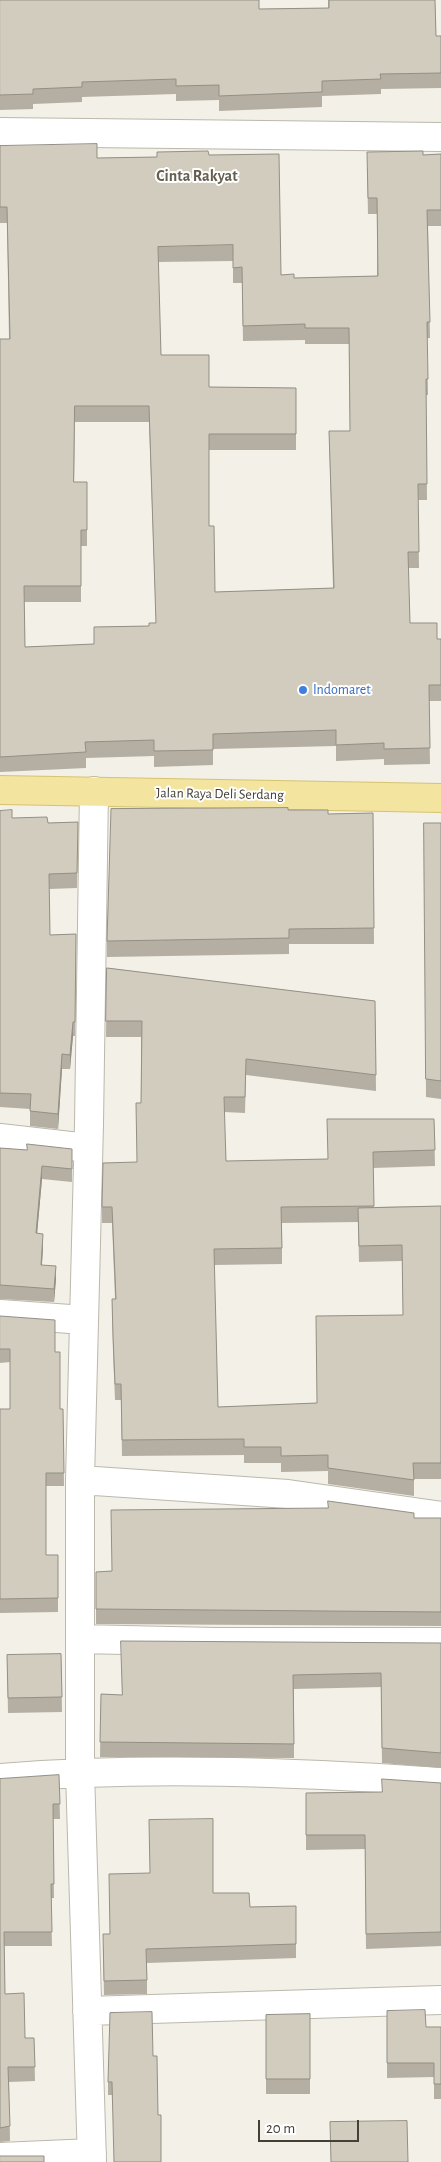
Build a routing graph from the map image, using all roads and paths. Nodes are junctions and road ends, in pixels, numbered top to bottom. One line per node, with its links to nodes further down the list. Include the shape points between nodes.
1 (0, 132): 2 (street)
2 (441, 137)
3 (0, 790): 4 (main road, Jalan Raya Deli Serdang)
4 (94, 792): 5 (main road, Jalan Raya Deli Serdang); 7 (street)
5 (441, 798)
6 (0, 1138): 7 (street)
7 (88, 1148): 9 (street)
8 (0, 1314): 9 (street)
9 (84, 1320): 10 (street)
10 (80, 1480): 11 (street, via 288,1494); 12 (street)
11 (441, 1516)
12 (80, 1639): 13 (street); 14 (street)
13 (441, 1642)
14 (80, 1772): 15 (street); 16 (street, via 266,1772); 18 (street)
15 (0, 1778)
16 (441, 1782)
17 (441, 2000): 18 (street)
18 (87, 2011): 20 (street)
19 (0, 2157): 20 (street)
20 (92, 2158)

